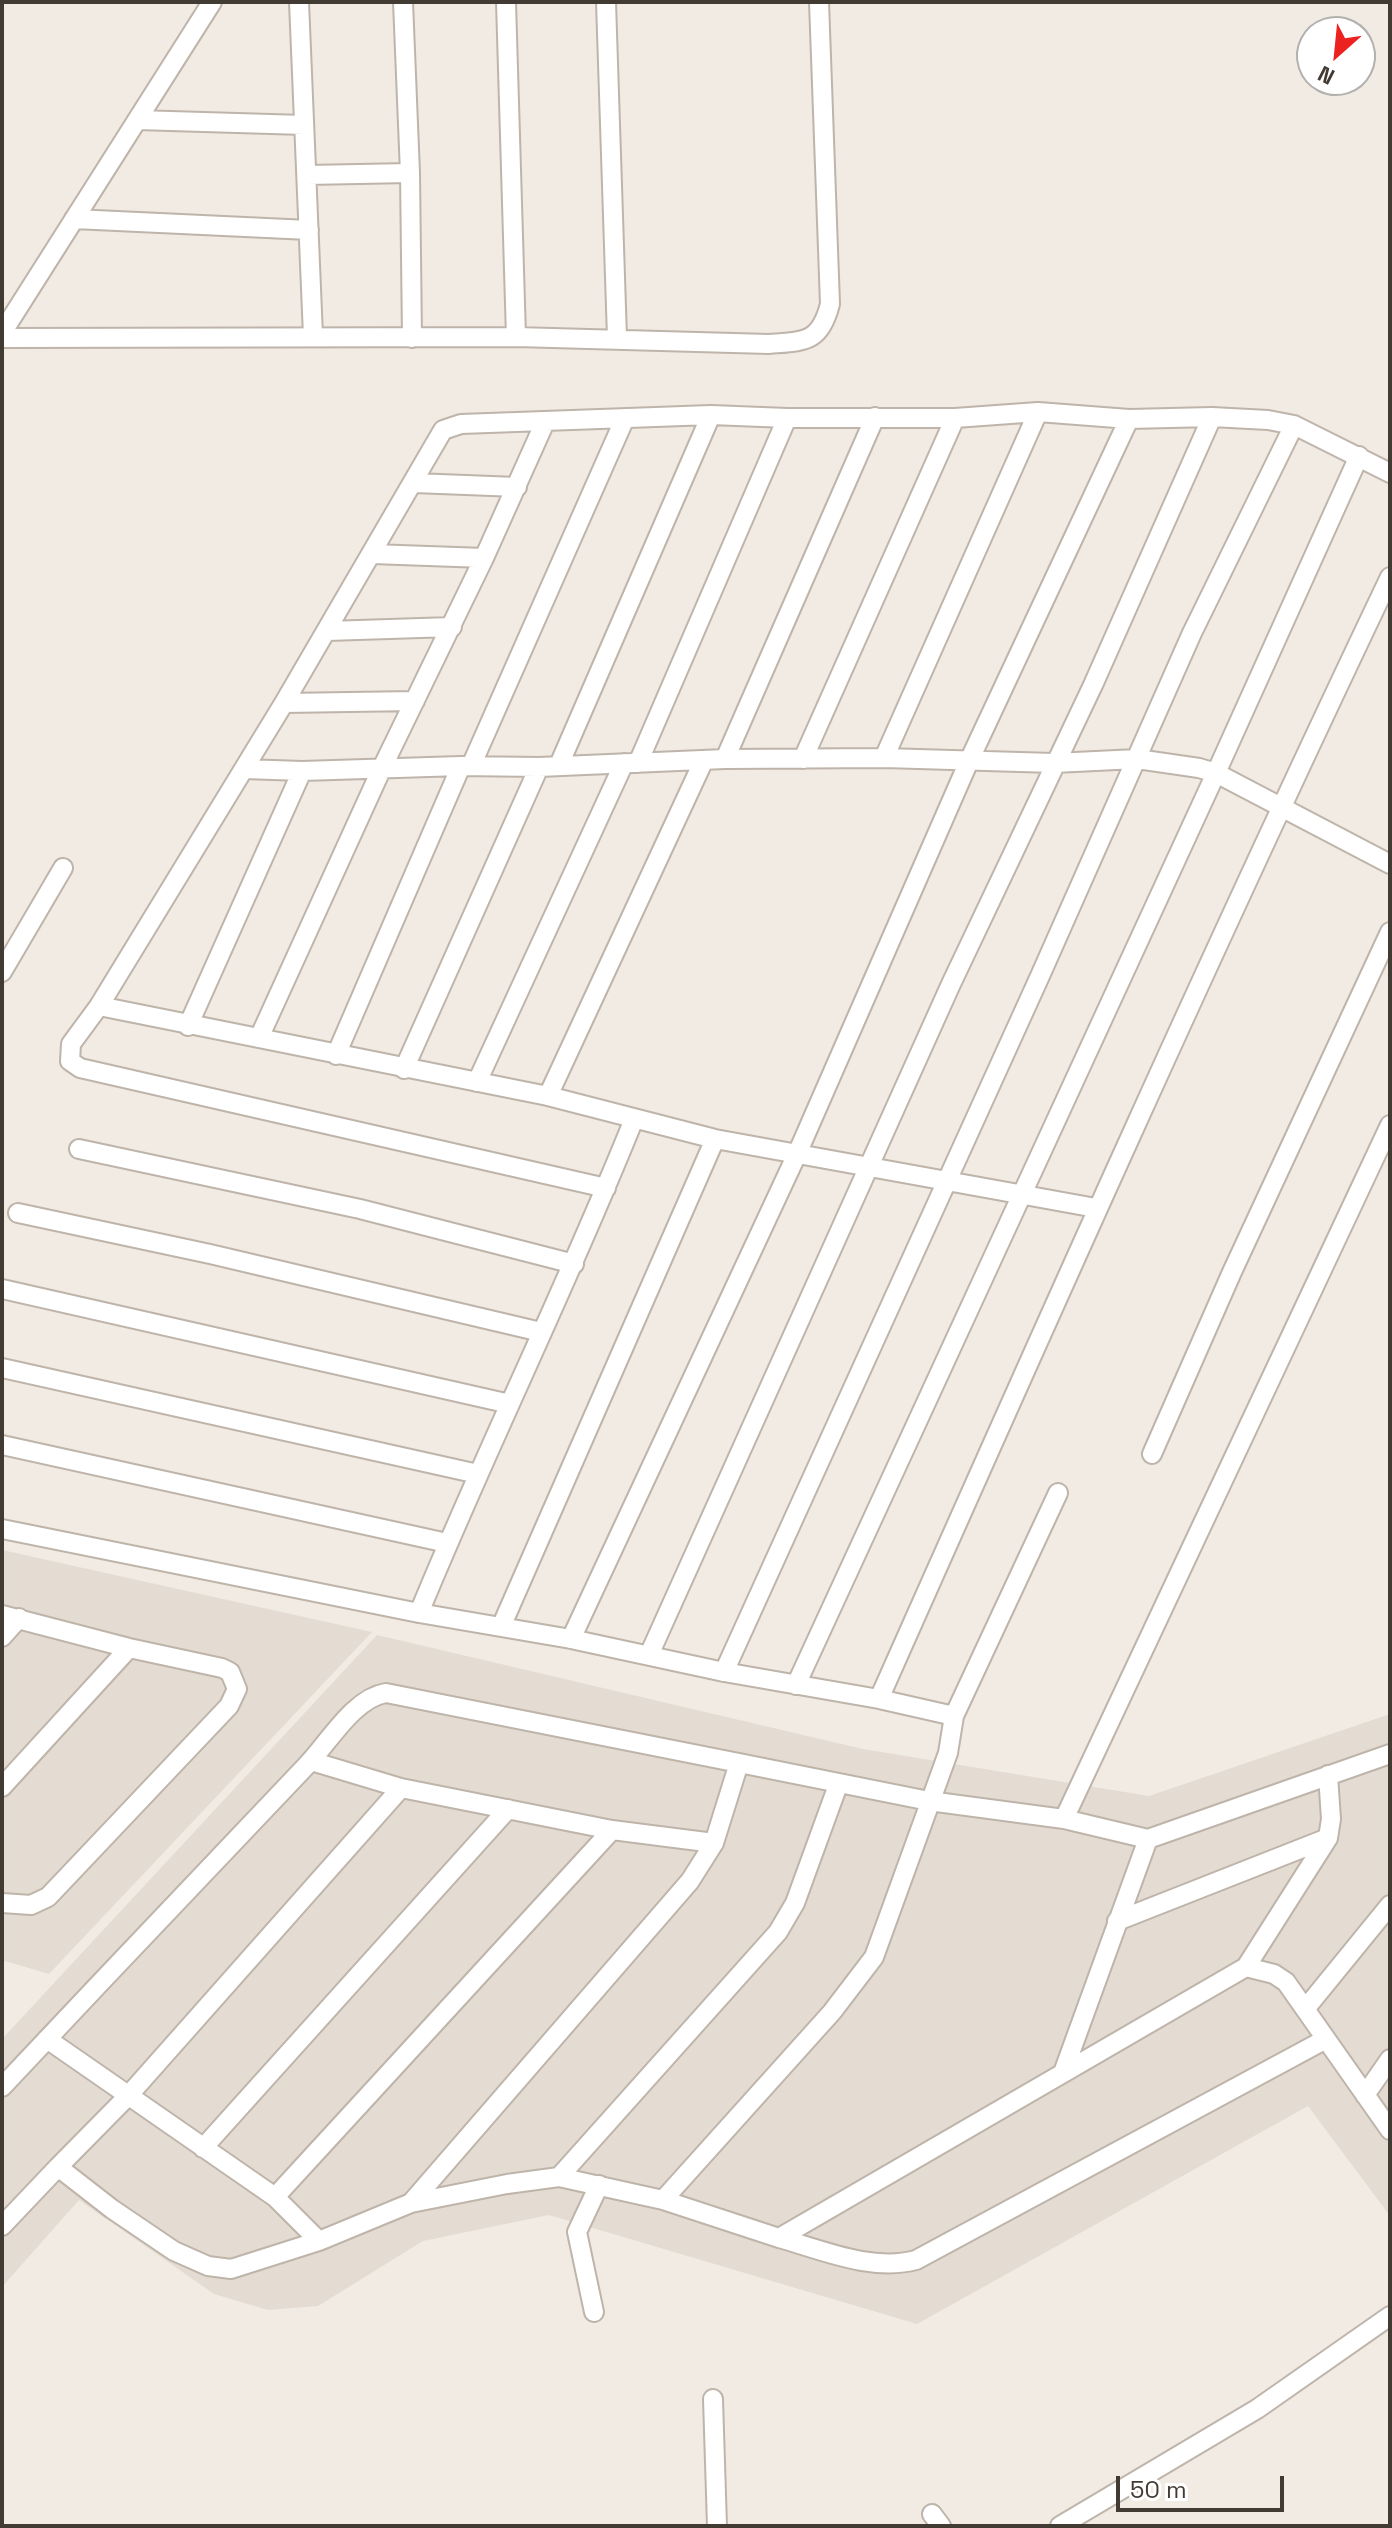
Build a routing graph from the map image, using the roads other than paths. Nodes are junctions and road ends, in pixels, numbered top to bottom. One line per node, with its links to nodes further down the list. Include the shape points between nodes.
1 (212, 2): 7 (street)
2 (299, 2): 8 (street)
3 (403, 2): 9 (street)
4 (506, 2): 15 (street)
5 (606, 2): 17 (street)
6 (819, 2): 17 (street, via 830,304 825,323 816,336 769,344)
7 (137, 120): 8 (street); 11 (street)
8 (304, 125): 10 (street)
9 (410, 173): 10 (street); 16 (street)
10 (307, 175): 12 (street)
11 (74, 219): 12 (street); 13 (street)
12 (309, 230): 14 (street)
13 (2, 335): 14 (street)
14 (313, 336): 16 (street)
15 (516, 337): 16 (street); 17 (street)
16 (412, 338)
17 (617, 338)
18 (1038, 412): 24 (street); 25 (street); 39 (street)
19 (711, 415): 22 (street); 23 (street); 47 (street)
20 (875, 417): 23 (street); 24 (street); 40 (street)
21 (1212, 417): 25 (street); 27 (street); 46 (street)
22 (625, 418): 26 (street); 48 (street)
23 (787, 418): 45 (street)
24 (955, 418): 41 (street)
25 (1129, 419): 43 (street)
26 (545, 422): 30 (street, via 461,424 443,430); 31 (street)
27 (1294, 425): 28 (street); 42 (street)
28 (1359, 456): 29 (street); 53 (street)
29 (1390, 473)
30 (414, 483): 31 (street); 32 (street)
31 (517, 487): 33 (street)
32 (372, 554): 33 (street); 36 (street)
33 (484, 558): 35 (street)
34 (1390, 577): 54 (street)
35 (452, 627): 36 (street); 37 (street)
36 (327, 631): 38 (street)
37 (415, 701): 38 (street); 50 (street)
38 (284, 703): 51 (street)
39 (884, 758): 41 (street); 43 (street)
40 (725, 759): 41 (street); 44 (street)
41 (803, 759)
42 (1137, 759): 46 (street); 53 (street); 72 (street)
43 (969, 761): 46 (street); 70 (street)
44 (703, 762): 45 (street); 65 (street)
45 (631, 763): 47 (street); 64 (street)
46 (1054, 763): 71 (street)
47 (559, 765): 49 (street)
48 (466, 766): 49 (street); 50 (street); 62 (street)
49 (539, 767): 63 (street)
50 (382, 768): 52 (street); 61 (street)
51 (244, 769): 52 (street); 59 (street)
52 (302, 771): 60 (street)
53 (1216, 773): 54 (street); 74 (street)
54 (1281, 806): 55 (street); 75 (street)
55 (1390, 864)
56 (63, 868): 58 (street)
57 (1390, 932): 83 (street)
58 (2, 972)
59 (99, 1006): 60 (street); 73 (street, via 71,1044 70,1061 80,1068)
60 (188, 1026): 61 (street)
61 (259, 1038): 62 (street)
62 (336, 1055): 63 (street)
63 (404, 1069): 64 (street)
64 (477, 1082): 65 (street)
65 (548, 1096): 66 (street)
66 (634, 1119): 68 (street); 73 (street)
67 (1390, 1125): 108 (street)
68 (715, 1139): 70 (street); 90 (street)
69 (79, 1149): 77 (street, via 360,1209)
70 (797, 1154): 71 (street); 92 (street)
71 (869, 1168): 72 (street); 94 (street)
72 (946, 1181): 74 (street); 95 (street)
73 (606, 1188): 77 (street)
74 (1023, 1194): 75 (street); 96 (street)
75 (1096, 1208): 97 (street)
76 (18, 1213): 79 (street)
77 (574, 1264): 79 (street)
78 (2, 1289): 81 (street)
79 (541, 1332): 81 (street)
80 (2, 1368): 84 (street)
81 (510, 1404): 84 (street)
82 (2, 1445): 87 (street)
83 (1152, 1454)
84 (478, 1474): 87 (street)
85 (1058, 1493): 98 (street)
86 (2, 1529): 88 (street)
87 (447, 1543): 88 (street)
88 (419, 1613): 90 (street)
89 (10, 1617): 91 (street); 93 (street)
90 (501, 1627): 92 (street)
91 (2, 1637)
92 (571, 1639): 94 (street)
93 (129, 1648): 104 (street); 113 (street, via 222,1668 230,1672 237,1689 229,1706 48,1897 31,1905)
94 (649, 1655): 95 (street)
95 (724, 1672): 96 (street)
96 (796, 1685): 97 (street)
97 (879, 1699): 98 (street)
98 (954, 1716): 106 (street, via 948,1753)
99 (1390, 1754): 102 (street)
100 (311, 1761): 101 (street, via 362,1703 386,1693); 105 (street); 118 (street)
101 (739, 1763): 103 (street); 112 (street)
102 (1328, 1775): 110 (street); 111 (street)
103 (838, 1785): 106 (street); 128 (street, via 795,1903 778,1932)
104 (2, 1787)
105 (401, 1788): 107 (street); 124 (street)
106 (929, 1801): 108 (street); 131 (street, via 874,1957 832,2012)
107 (508, 1809): 109 (street); 126 (street)
108 (1064, 1819): 111 (street)
109 (612, 1830): 112 (street); 130 (street)
110 (1328, 1838): 115 (street); 116 (street)
111 (1148, 1839): 115 (street)
112 (714, 1843): 132 (street, via 690,1881)
113 (2, 1903)
114 (1390, 1905): 117 (street)
115 (1117, 1921): 121 (street)
116 (1246, 1967): 117 (street, via 1286,1982); 121 (street)
117 (1306, 2008): 119 (street)
118 (47, 2039): 122 (street); 124 (street)
119 (1326, 2039): 123 (street); 134 (street, via 916,2260 871,2263)
120 (1390, 2059): 123 (street)
121 (1064, 2070): 134 (street)
122 (2, 2087)
123 (1365, 2095): 125 (street)
124 (128, 2096): 126 (street); 127 (street)
125 (1390, 2130)
126 (203, 2148): 130 (street)
127 (58, 2167): 133 (street); 135 (street, via 162,2243 208,2266 231,2269)
128 (559, 2177): 129 (street); 132 (street)
129 (599, 2185): 131 (street); 136 (street, via 577,2232)
130 (275, 2197): 135 (street)
131 (663, 2200): 134 (street)
132 (411, 2203): 135 (street)
133 (2, 2226)
134 (779, 2238)
135 (319, 2241)
136 (594, 2312)
137 (1390, 2316): 140 (street, via 1257,2409)
138 (713, 2399): 139 (street)
139 (717, 2526)
140 (1060, 2526)

